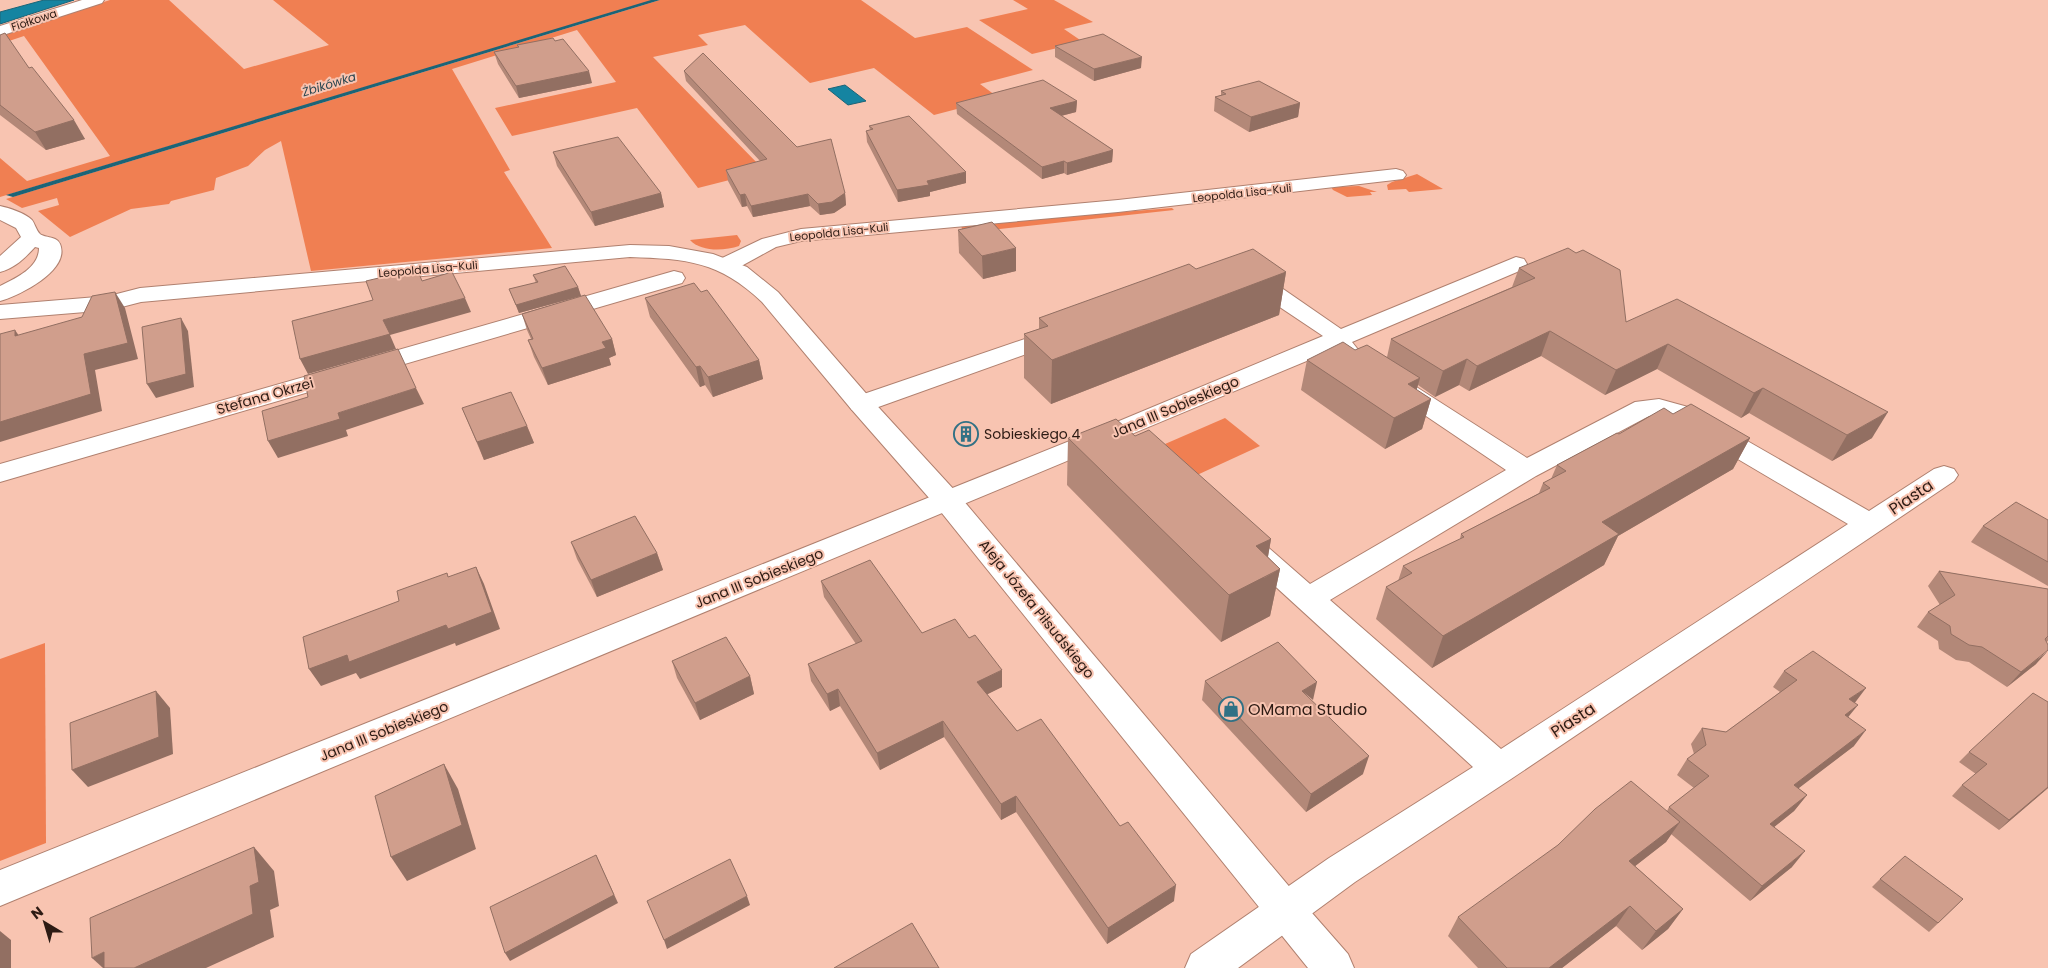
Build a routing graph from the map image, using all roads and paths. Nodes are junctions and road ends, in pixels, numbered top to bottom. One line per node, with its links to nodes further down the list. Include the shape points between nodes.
1 (97, 0): 2 (street, Fiołkowa)
2 (0, 31)
3 (1396, 175): 8 (street, Leopolda Lisa-Kuli, via 1118,206 796,236 768,243)
4 (0, 212): 5 (street, via 24,224)
5 (32, 238): 7 (street); 11 (street, via 50,245 45,263 31,278)
6 (1516, 264): 16 (street, Jana III Sobieskiego)
7 (0, 265)
8 (726, 265): 12 (street, Leopolda Lisa-Kuli, via 686,253 630,251); 17 (street, Aleja Józefa Piłsudskiego, via 756,282)
9 (1229, 275): 16 (street, via 1249,276 1330,330)
10 (674, 278): 21 (street, Stefana Okrzei)
11 (0, 294)
12 (140, 295): 13 (street, Leopolda Lisa-Kuli, via 118,290); 14 (street, Leopolda Lisa-Kuli, via 110,303)
13 (0, 299)
14 (0, 312)
15 (1084, 326): 17 (street)
16 (1336, 340): 18 (street, Jana III Sobieskiego); 20 (street, via 1352,356)
17 (861, 404): 23 (street, Aleja Józefa Piłsudskiego)
18 (1121, 430): 19 (street); 23 (street, Jana III Sobieskiego)
19 (1146, 452)
20 (1526, 470): 24 (street, via 1633,412 1659,407 1679,413); 26 (street)
21 (0, 473)
22 (1944, 475): 24 (street, Piasta)
23 (947, 500): 28 (street, Jana III Sobieskiego); 29 (street, Aleja Józefa Piłsudskiego)
24 (1870, 524): 27 (street, Piasta)
25 (1230, 529): 26 (street)
26 (1310, 598): 27 (street)
27 (1499, 769): 29 (street, Piasta)
28 (0, 888)
29 (1284, 910): 30 (street, Piasta); 31 (street, Aleja Józefa Piłsudskiego)
30 (1205, 968)
31 (1334, 968)

